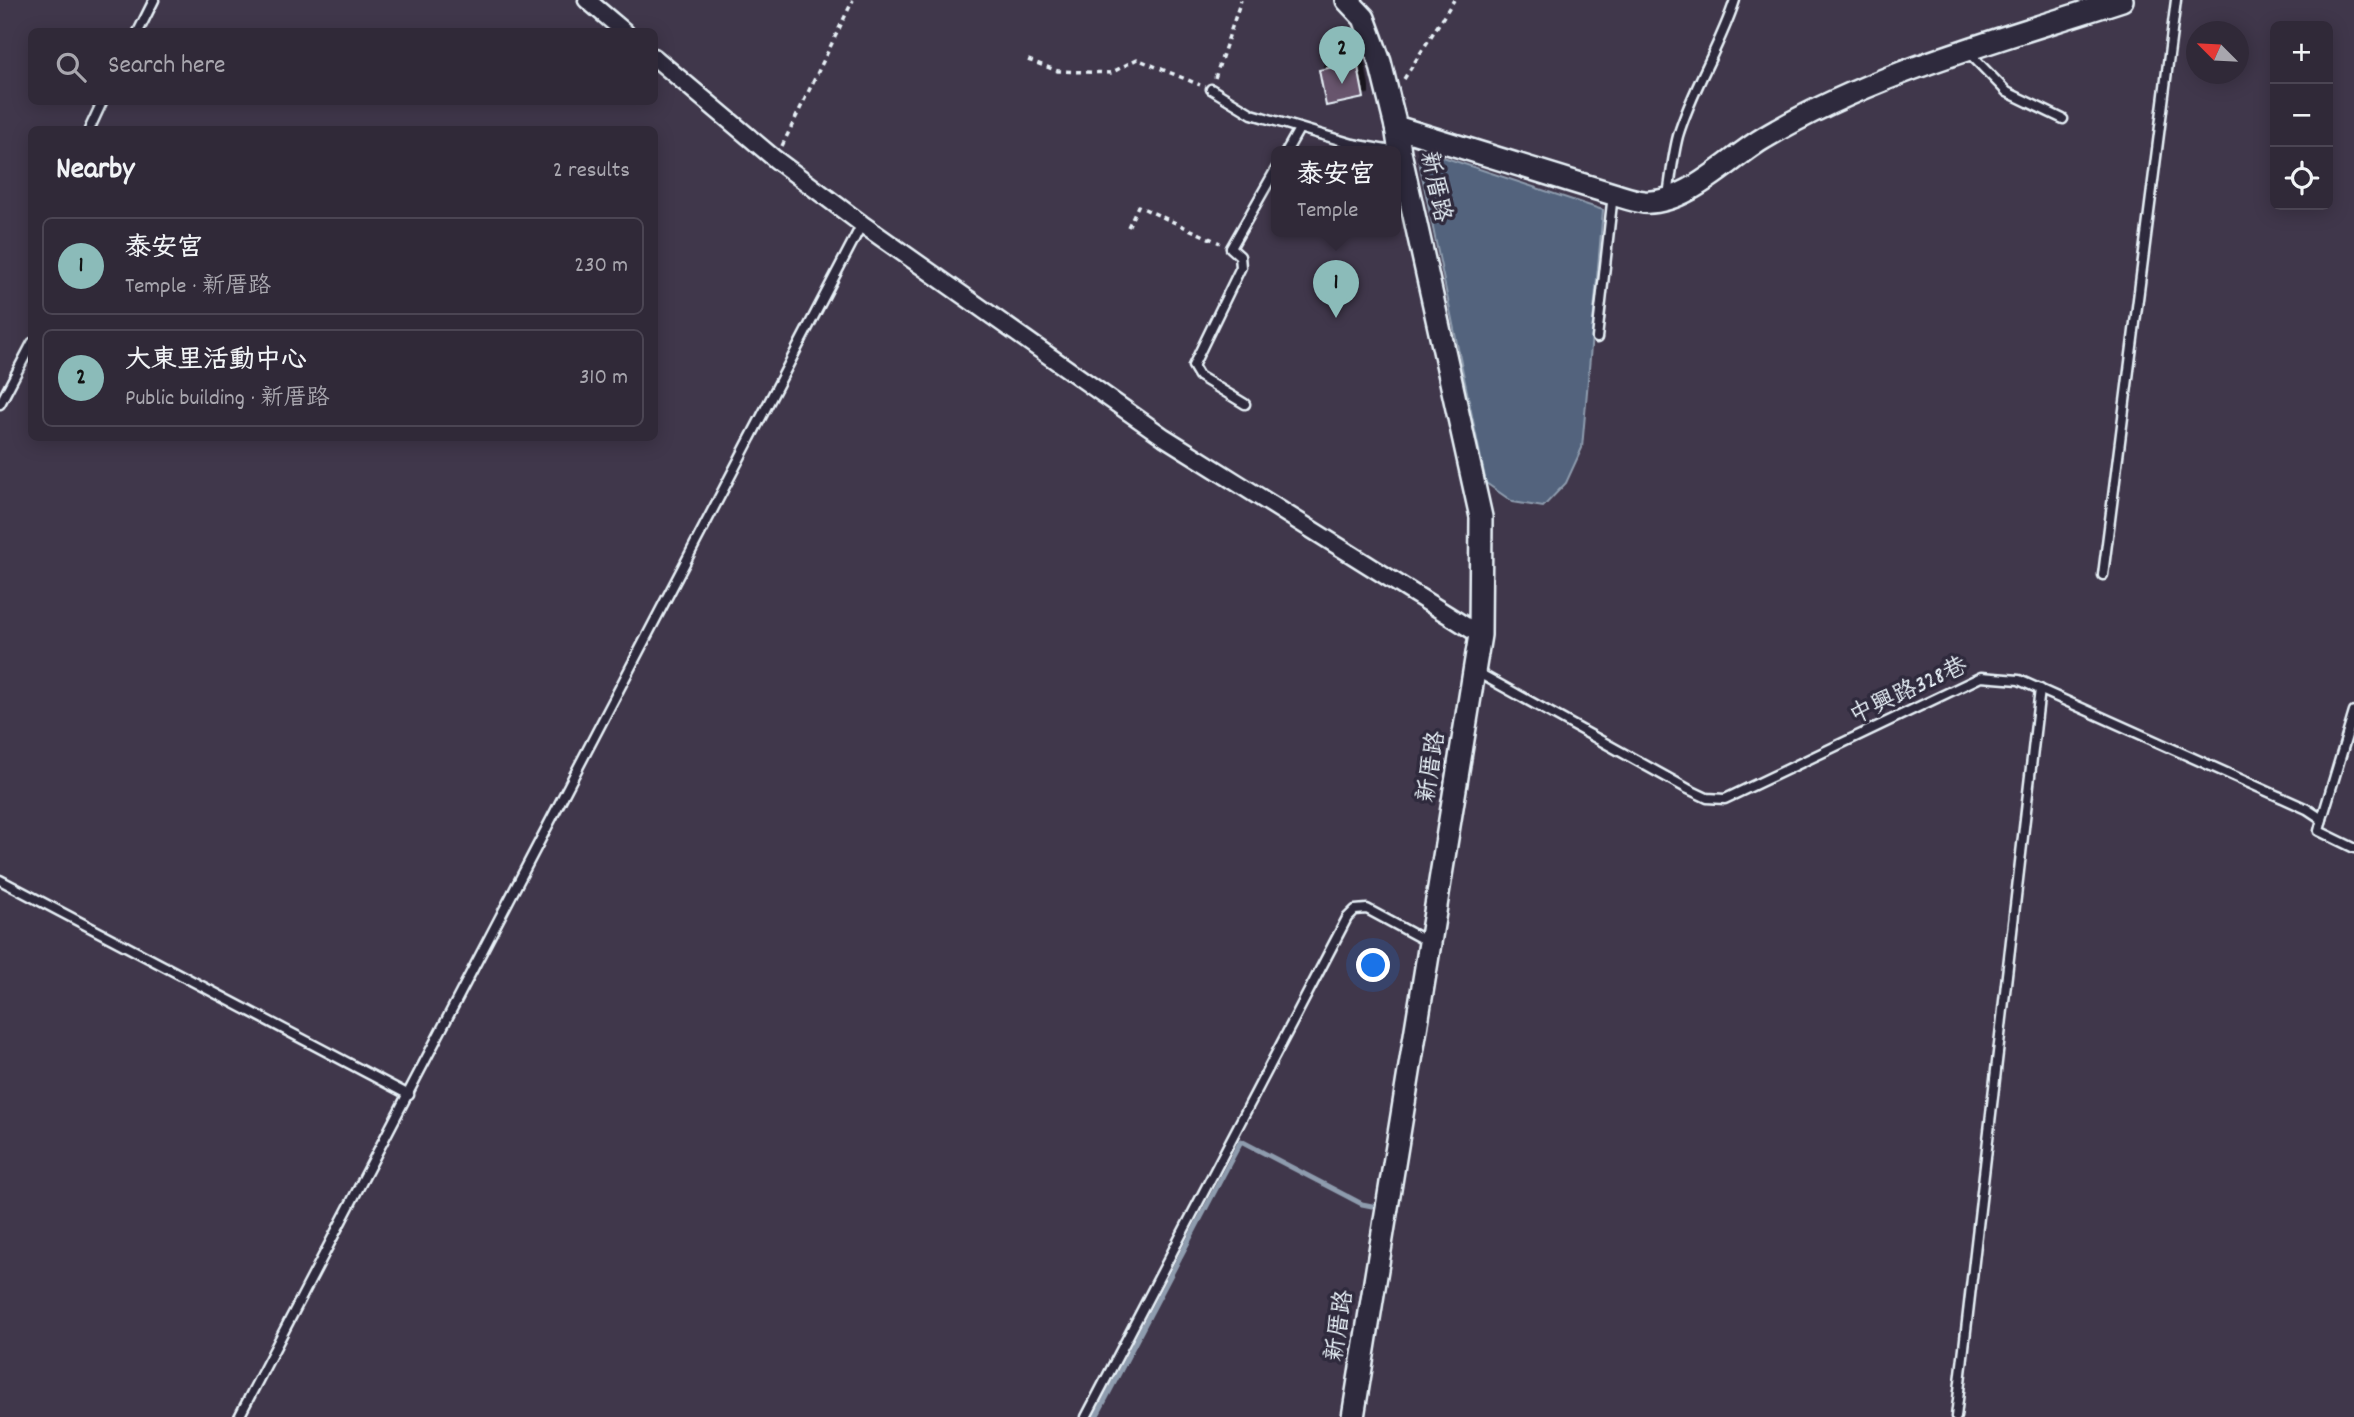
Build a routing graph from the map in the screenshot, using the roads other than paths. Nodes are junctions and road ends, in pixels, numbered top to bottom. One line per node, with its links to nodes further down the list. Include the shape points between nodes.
1 (154, 0): 7 (lane)
2 (587, 0): 8 (street)
3 (1347, 0): 15 (street, 新厝路, via 1364,18)
4 (1735, 0): 23 (lane, via 1678,137)
5 (2122, 0): 9 (street)
6 (2176, 0): 29 (lane)
7 (140, 28)
8 (620, 28)
9 (1967, 51): 13 (lane, via 2007,92); 23 (street, via 1837,98 1761,139 1704,181)
10 (658, 60): 24 (street, via 775,159)
11 (1211, 89): 16 (lane, via 1252,114)
12 (101, 105): 14 (lane)
13 (2063, 120)
14 (91, 126)
15 (1396, 127): 19 (street, 新厝路); 22 (street)
16 (1299, 129): 17 (lane); 18 (lane)
17 (1289, 146)
18 (1364, 146)
19 (1398, 146)
20 (1401, 161): 30 (street, 新厝路, via 1481,517)
21 (1271, 178): 28 (lane, via 1231,248 1240,256 1241,267 1193,366 1199,376)
22 (1613, 194): 23 (street, via 1645,202); 25 (lane)
23 (1668, 198)
24 (862, 224): 30 (street, via 1164,437); 38 (lane)
25 (1597, 338)
26 (28, 351): 27 (lane)
27 (0, 404)
28 (1245, 404)
29 (2103, 575)
30 (1480, 635): 31 (street, 新厝路)
31 (1475, 671): 32 (lane, 中興路328巷, via 1707,798 1725,799 1981,677 2019,680); 37 (street, 新厝路)
32 (2040, 689): 34 (lane, 中興路328巷); 42 (lane)
33 (2354, 712): 34 (lane)
34 (2322, 819): 35 (lane, 中興路328巷, via 2319,831)
35 (2354, 848)
36 (0, 880): 38 (lane)
37 (1431, 944): 40 (lane, via 1367,909 1355,910 1347,919); 41 (street, 新厝路)
38 (409, 1095): 39 (lane)
39 (239, 1417)
40 (1086, 1417)
41 (1353, 1417)
42 (1956, 1417)

